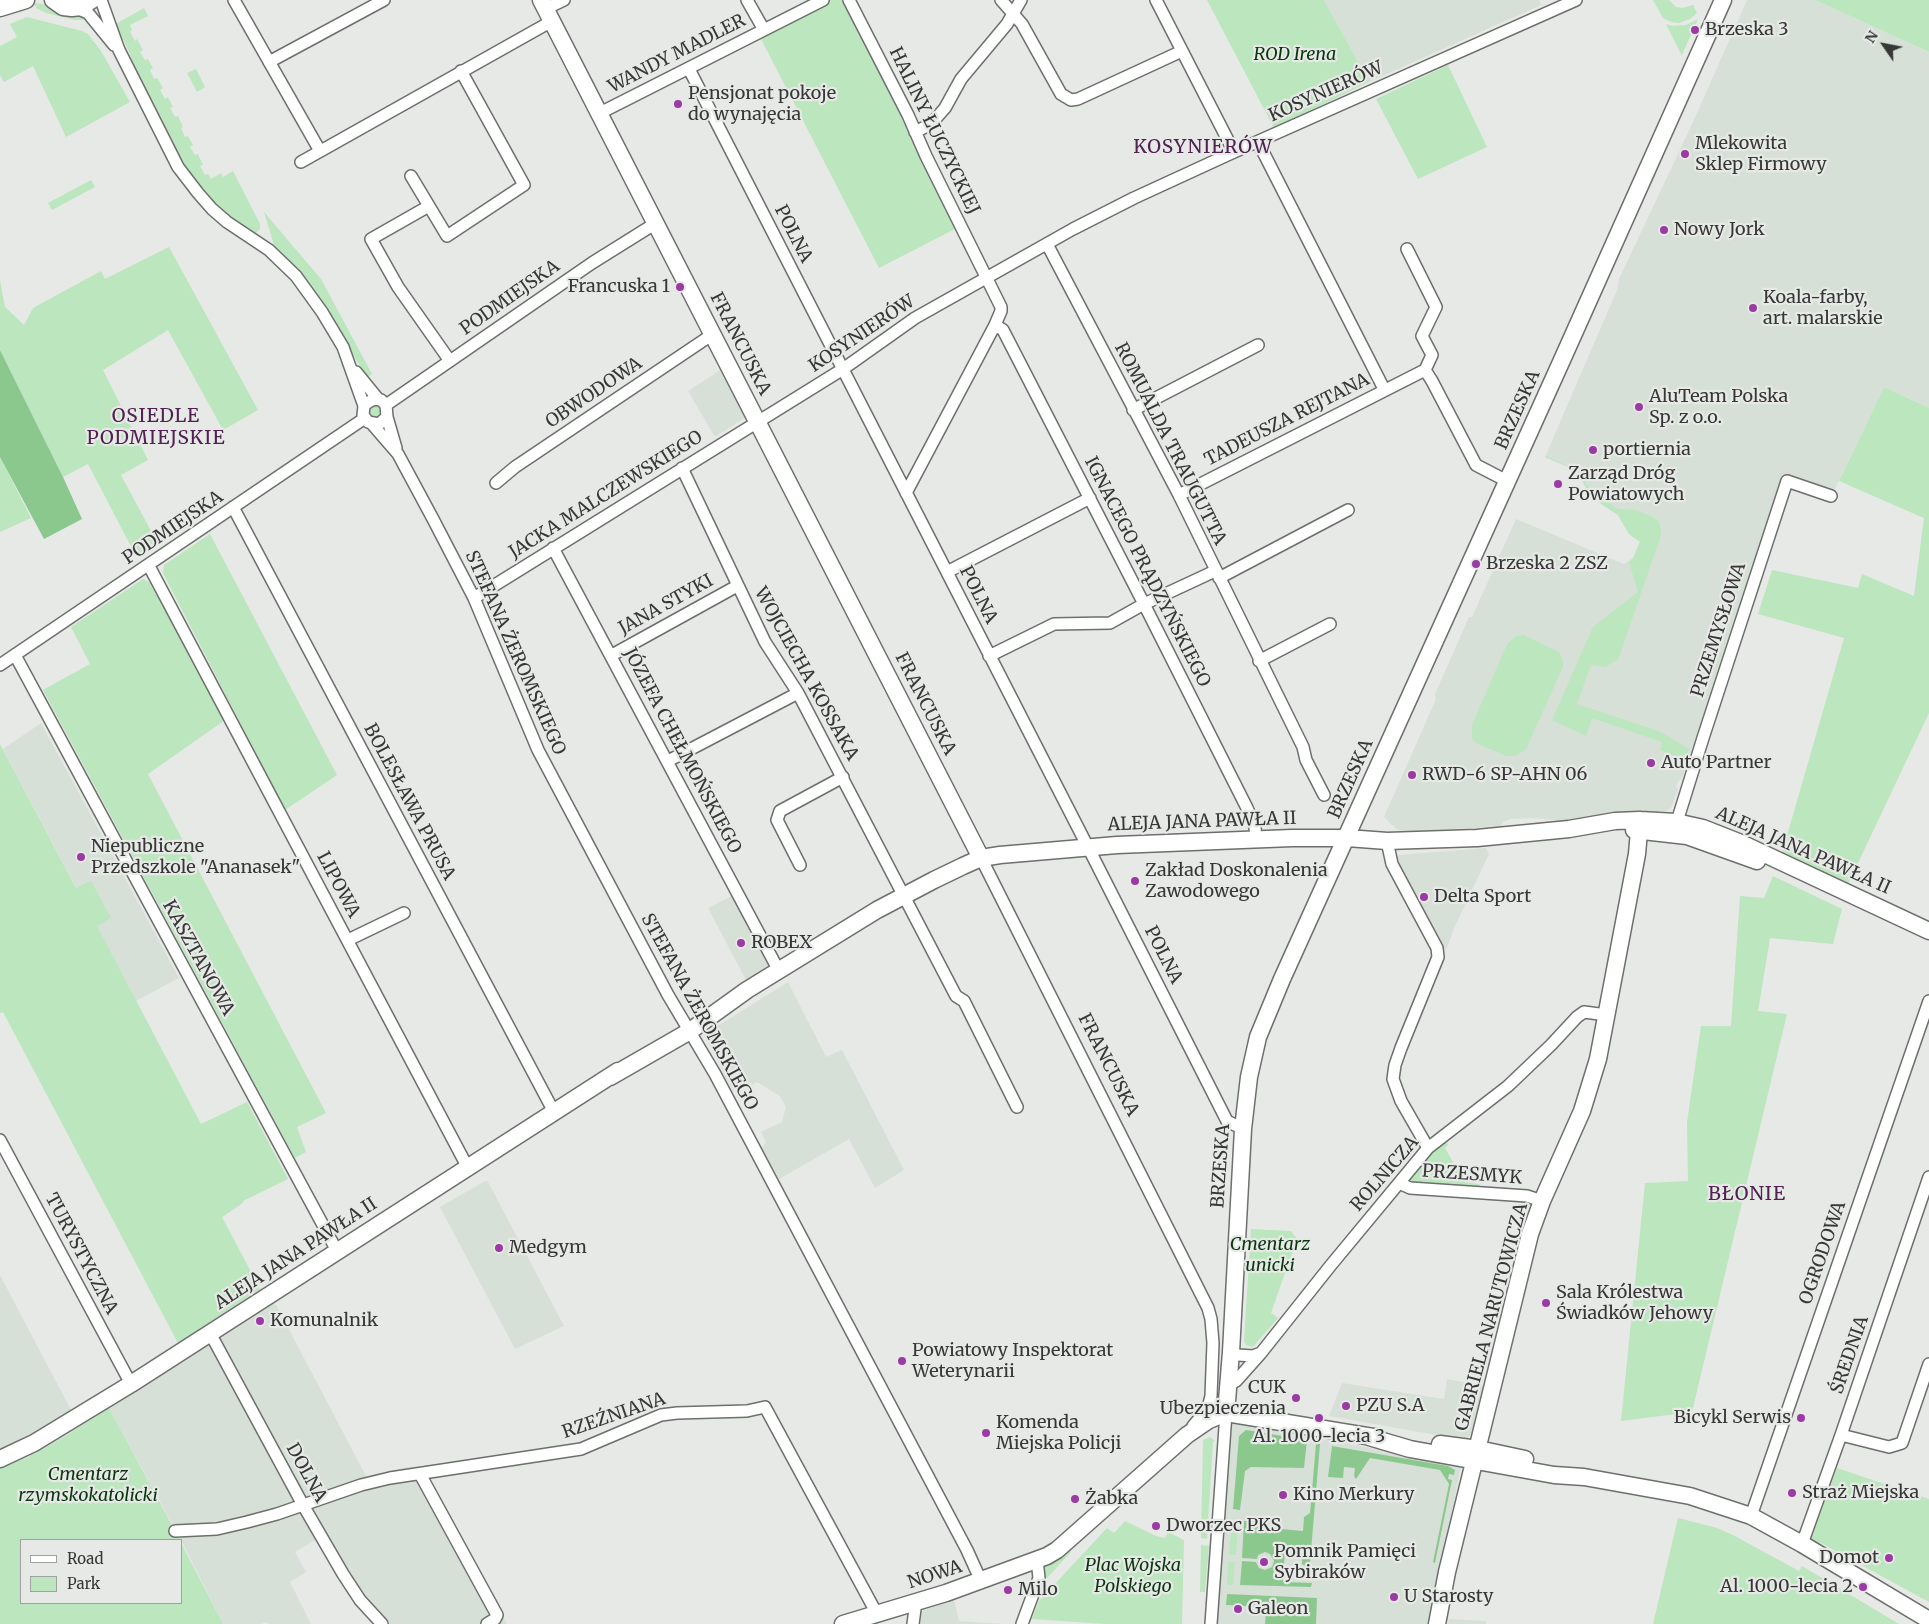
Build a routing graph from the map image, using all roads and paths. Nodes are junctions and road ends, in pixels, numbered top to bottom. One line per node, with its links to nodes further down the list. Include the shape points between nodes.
1 (26, 0): 16 (street)
2 (53, 0): 17 (street, via 63,7)
3 (92, 0): 17 (street)
4 (100, 0): 21 (street, STEFANA ŻEROMSKIEGO)
5 (234, 0): 23 (street)
6 (384, 0): 23 (street)
7 (564, 0): 18 (street)
8 (747, 0): 20 (street)
9 (823, 0): 20 (street, WANDY MADLER)
10 (849, 0): 27 (street, HALINY ŁUCZYCKIEJ)
11 (1001, 0): 19 (street)
12 (1021, 0): 19 (street)
13 (1156, 0): 22 (street)
14 (1576, 0): 28 (street, KOSYNIERÓW)
15 (1723, 0): 53 (street, BRZESKA)
16 (0, 8)
17 (76, 8): 21 (street, STEFANA ŻEROMSKIEGO, via 88,13)
18 (546, 10): 25 (street); 26 (street, FRANCUSKA)
19 (1013, 12): 22 (street, via 1058,90 1064,98 1071,100); 27 (street, via 1007,24 961,79 945,108 931,124)
20 (764, 30): 24 (street, WANDY MADLER)
21 (119, 50): 42 (street, STEFANA ŻEROMSKIEGO, via 178,167 189,182 227,222 270,250 296,276 322,312)
22 (1182, 51): 30 (street)
23 (270, 62): 29 (street)
24 (689, 69): 26 (street, WANDY MADLER); 43 (street, POLNA)
25 (461, 71): 29 (street); 33 (street, via 524,185 447,236)
26 (600, 113): 34 (street, FRANCUSKA)
27 (915, 132): 37 (street, HALINY ŁUCZYCKIEJ)
28 (1258, 142): 30 (street, KOSYNIERÓW); 45 (street)
29 (320, 151): 31 (street)
30 (1234, 152): 35 (street, KOSYNIERÓW, via 1134,198)
31 (301, 162)
32 (411, 176): 33 (street)
33 (429, 206): 41 (street, via 372,239 398,286)
34 (656, 223): 39 (street, FRANCUSKA); 41 (street, PODMIEJSKA)
35 (1047, 244): 37 (street, KOSYNIERÓW); 48 (street, ROMUALDA TRAUGUTTA)
36 (1407, 249): 44 (street, via 1436,307 1422,336 1432,355)
37 (986, 277): 38 (street, via 1001,307); 43 (street, KOSYNIERÓW, via 915,318)
38 (995, 325): 55 (street); 58 (street, IGNACEGO PRĄDZYŃSKIEGO, via 1003,330)
39 (713, 334): 50 (street, FRANCUSKA); 54 (street, OBWODOWA)
40 (1258, 345): 48 (street)
41 (450, 361): 47 (street, PODMIEJSKA)
42 (350, 362): 46 (street, STEFANA ŻEROMSKIEGO); 47 (street, STEFANA ŻEROMSKIEGO)
43 (843, 369): 50 (street, KOSYNIERÓW); 55 (street, POLNA)
44 (1425, 370): 45 (street, TADEUSZA REJTANA); 53 (street, via 1476,465)
45 (1384, 389): 56 (street, TADEUSZA REJTANA)
46 (364, 406): 47 (street, via 370,400); 49 (street, via 363,412)
47 (384, 407): 49 (street, via 382,422); 51 (street, STEFANA ŻEROMSKIEGO)
48 (1133, 410): 56 (street, ROMUALDA TRAUGUTTA)
49 (368, 421): 51 (street, STEFANA ŻEROMSKIEGO); 59 (street, PODMIEJSKA)
50 (757, 421): 52 (street, JACKA MALCZEWSKIEGO); 85 (street, FRANCUSKA)
51 (398, 454): 66 (street, STEFANA ŻEROMSKIEGO)
52 (682, 468): 61 (street, JACKA MALCZEWSKIEGO); 65 (street, WOJCIECHA KOSSAKA)
53 (1507, 482): 80 (street, BRZESKA)
54 (496, 483)
55 (906, 493): 63 (street, POLNA)
56 (1179, 494): 64 (street, ROMUALDA TRAUGUTTA)
57 (1831, 496): 79 (street, PRZEMYSŁOWA, via 1787,481)
58 (1090, 498): 63 (street); 67 (street, IGNACEGO PRĄDZYŃSKIEGO)
59 (233, 508): 62 (street, PODMIEJSKA); 98 (street, BOLESŁAWA PRUSA)
60 (1348, 510): 64 (street)
61 (553, 548): 66 (street, JACKA MALCZEWSKIEGO); 70 (street, JÓZEFA CHEŁMOŃSKIEGO)
62 (149, 566): 69 (street, PODMIEJSKA); 91 (street, LIPOWA)
63 (947, 572): 71 (street, POLNA)
64 (1217, 575): 67 (street); 72 (street, ROMUALDA TRAUGUTTA)
65 (737, 586): 70 (street, JANA STYKI); 74 (street, WOJCIECHA KOSSAKA, via 765,642)
66 (474, 598): 96 (street, STEFANA ŻEROMSKIEGO, via 538,750)
67 (1144, 604): 71 (street, via 1110,623 1054,624); 81 (street, IGNACEGO PRĄDZYŃSKIEGO, via 1248,808)
68 (1330, 624): 72 (street)
69 (15, 655): 73 (street, PODMIEJSKA); 106 (street, KASZTANOWA)
70 (612, 655): 75 (street, JÓZEFA CHEŁMOŃSKIEGO)
71 (990, 656): 83 (street, POLNA)
72 (1259, 661): 77 (street, ROMUALDA TRAUGUTTA)
73 (0, 665)
74 (798, 693): 75 (street); 76 (street, WOJCIECHA KOSSAKA)
75 (668, 761): 93 (street, JÓZEFA CHEŁMOŃSKIEGO)
76 (843, 777): 86 (street, via 780,811 777,820); 87 (street, WOJCIECHA KOSSAKA)
77 (1324, 795)
78 (1640, 825): 79 (street, ALEJA JANA PAWŁA II); 82 (street, ALEJA JANA PAWŁA II, via 1478,838); 84 (street, GABRIELA NARUTOWICZA)
79 (1670, 829): 84 (street, via 1652,837); 88 (street, ALEJA JANA PAWŁA II)
80 (1346, 838): 81 (street, ALEJA JANA PAWŁA II); 82 (street, ALEJA JANA PAWŁA II); 99 (street, BRZESKA, via 1258,1037 1249,1076)
81 (1256, 840): 83 (street, ALEJA JANA PAWŁA II)
82 (1387, 841): 101 (street, via 1392,864 1437,948 1438,957 1401,1048 1394,1079 1401,1101)
83 (1087, 847): 85 (street, ALEJA JANA PAWŁA II); 99 (street, POLNA, via 1227,1121)
84 (1636, 855): 95 (street, GABRIELA NARUTOWICZA)
85 (981, 858): 87 (street, ALEJA JANA PAWŁA II); 114 (street, FRANCUSKA, via 1208,1308 1213,1343 1211,1396 1208,1408)
86 (800, 865)
87 (905, 895): 93 (street, ALEJA JANA PAWŁA II); 97 (street, via 956,996 964,1001)
88 (1846, 898): 90 (street, ALEJA JANA PAWŁA II); 92 (street, ALEJA JANA PAWŁA II)
89 (404, 913): 91 (street)
90 (1929, 931)
91 (348, 940): 102 (street, LIPOWA)
92 (1929, 941)
93 (779, 971): 96 (street, ALEJA JANA PAWŁA II)
94 (1929, 1000): 120 (street, OGRODOWA)
95 (1607, 1015): 101 (street, ROLNICZA, via 1584,1012 1577,1017 1508,1086); 105 (street, GABRIELA NARUTOWICZA, via 1582,1111)
96 (688, 1027): 98 (street, ALEJA JANA PAWŁA II); 124 (street, STEFANA ŻEROMSKIEGO)
97 (1017, 1107)
98 (554, 1112): 102 (street, ALEJA JANA PAWŁA II)
99 (1243, 1129): 108 (street, BRZESKA)
100 (0, 1140): 111 (street, TURYSTYCZNA)
101 (1428, 1148): 104 (street, ROLNICZA)
102 (468, 1168): 106 (street, ALEJA JANA PAWŁA II)
103 (1929, 1177): 115 (street, ŚREDNIA)
104 (1399, 1183): 105 (street, PRZESMYK, via 1410,1188 1527,1196); 109 (street, ROLNICZA)
105 (1542, 1201): 116 (street, GABRIELA NARUTOWICZA, via 1530,1234)
106 (337, 1251): 107 (street, ALEJA JANA PAWŁA II)
107 (210, 1333): 111 (street, ALEJA JANA PAWŁA II); 119 (street, DOLNA)
108 (1231, 1352): 109 (street, via 1248,1356); 112 (street, BRZESKA)
109 (1261, 1353): 112 (street, ROLNICZA)
110 (1929, 1364): 115 (street, via 1902,1443 1890,1447)
111 (131, 1384): 117 (street, ALEJA JANA PAWŁA II, via 34,1443)
112 (1229, 1385): 113 (street, BRZESKA)
113 (1226, 1413): 114 (street); 116 (street, via 1368,1437 1411,1440); 133 (street, BRZESKA)
114 (1186, 1435): 123 (street, via 1057,1550)
115 (1841, 1435): 122 (street, ŚREDNIA)
116 (1476, 1455): 120 (street, via 1553,1465 1584,1477 1690,1496); 134 (street, GABRIELA NARUTOWICZA)
117 (0, 1459)
118 (420, 1474): 119 (street, RZEŹNIANA, via 361,1485); 126 (street, RZEŹNIANA, via 581,1449 661,1415 747,1411 765,1407); 129 (street, via 497,1615)
119 (303, 1504): 121 (street, RZEŹNIANA, via 217,1529); 128 (street, DOLNA, via 360,1600)
120 (1751, 1516): 122 (street)
121 (175, 1531)
122 (1802, 1544): 127 (street)
123 (1037, 1560): 124 (street, NOWA); 132 (street, via 1039,1578)
124 (981, 1581): 125 (street, NOWA)
125 (913, 1604): 126 (street, NOWA); 131 (street)
126 (877, 1614): 130 (street, NOWA)
127 (1929, 1620)
128 (382, 1624)
129 (487, 1624)
130 (843, 1624)
131 (913, 1624)
132 (1022, 1624)
133 (1210, 1624)
134 (1437, 1624)

